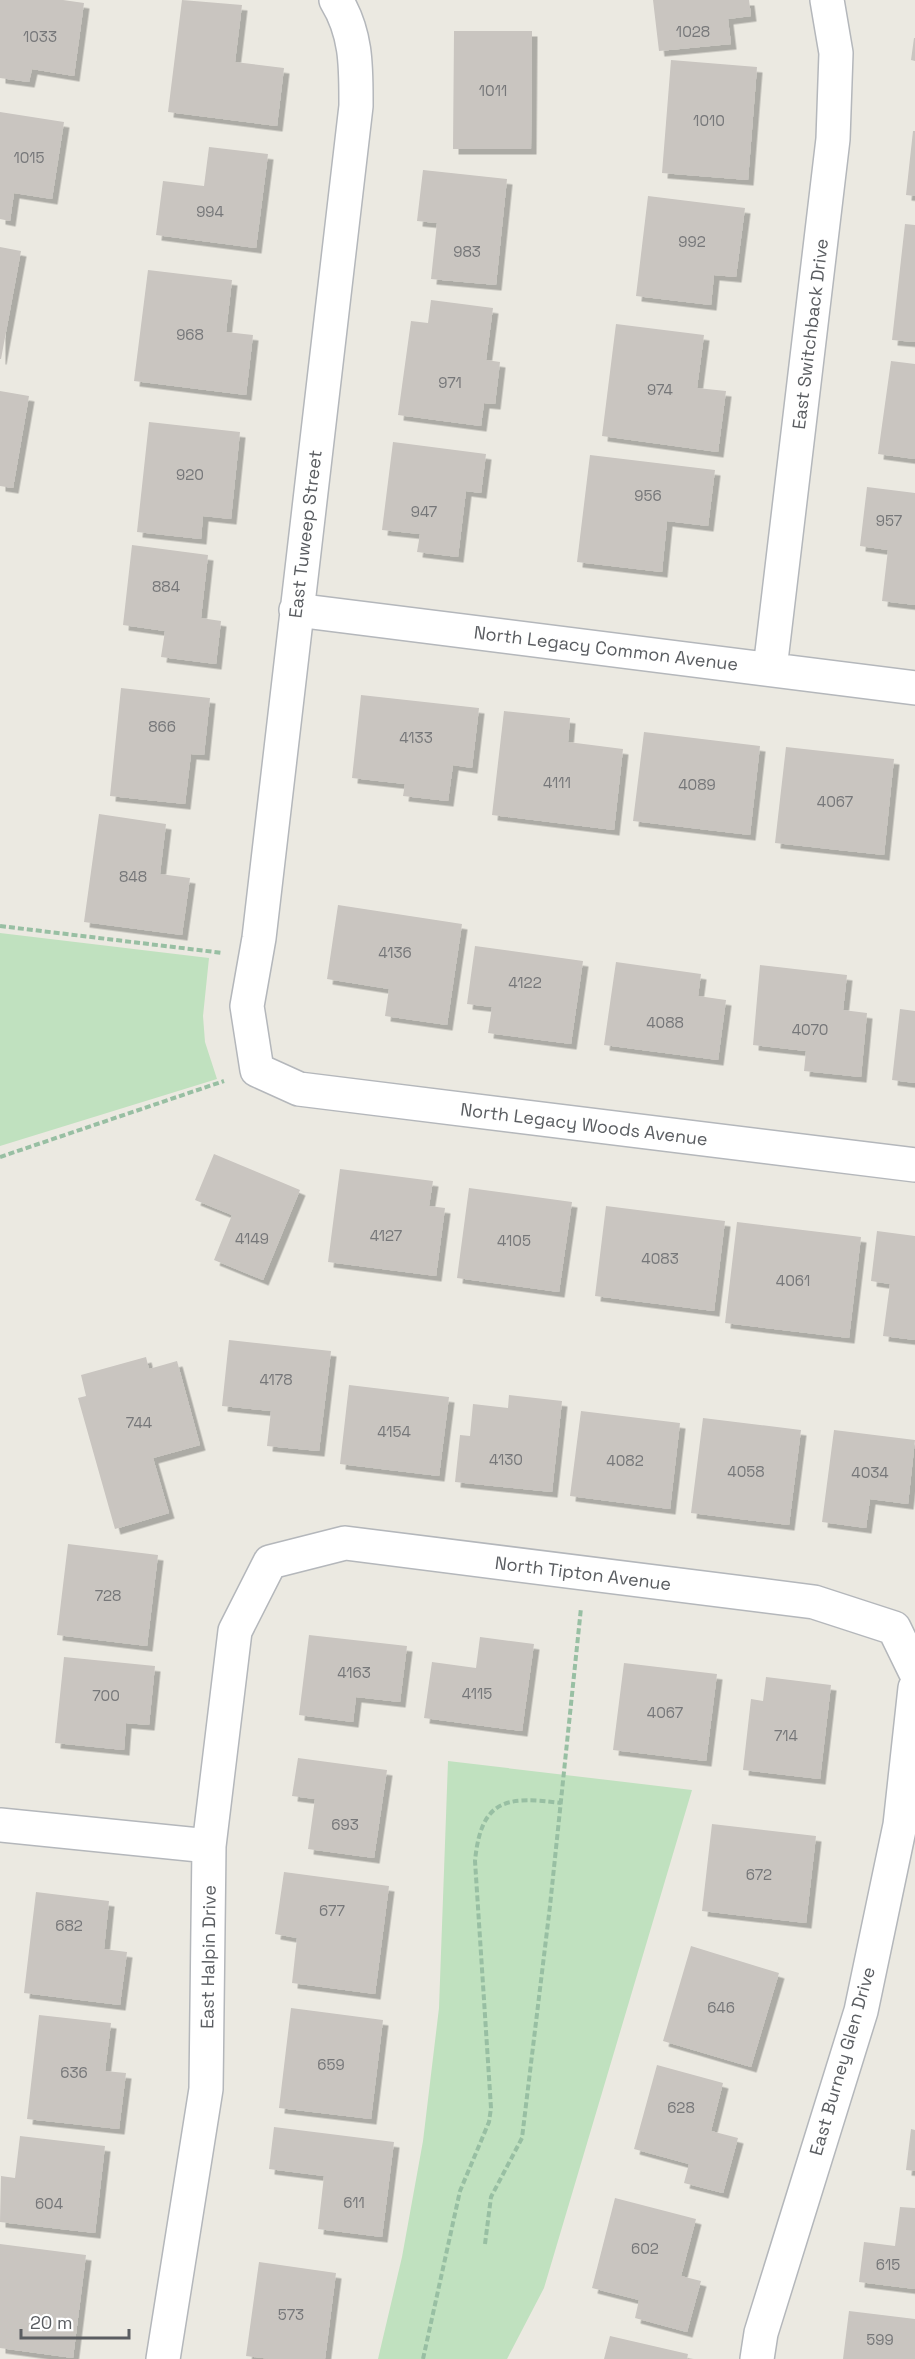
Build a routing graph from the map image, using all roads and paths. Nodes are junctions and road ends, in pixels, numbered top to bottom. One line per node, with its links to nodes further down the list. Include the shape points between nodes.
1 (336, 0): 3 (street, East Tuweep Street, via 356,54 356,106)
2 (827, 0): 4 (street, East Switchback Drive, via 836,54 833,139)
3 (296, 610): 4 (street, North Legacy Common Avenue); 7 (street, East Tuweep Street)
4 (770, 669): 5 (street, North Legacy Common Avenue)
5 (915, 688)
6 (0, 926): 7 (path)
7 (255, 959): 8 (street, East Tuweep Street, via 247,1006)
8 (257, 1070): 11 (street, North Legacy Woods Avenue, via 299,1089)
9 (227, 1080): 10 (path)
10 (0, 1157)
11 (915, 1165)
12 (270, 1562): 13 (street, North Tipton Avenue, via 345,1543); 18 (street, East Halpin Drive, via 236,1631)
13 (585, 1573): 14 (street, North Tipton Avenue, via 814,1602 894,1628); 16 (path)
14 (915, 1671)
15 (915, 1688): 22 (street, East Burney Glen Drive, via 900,1825 861,2011 761,2333)
16 (561, 1803): 19 (path, via 522,2138 490,2196); 21 (path, via 513,1801 483,1822 477,1842 491,2108 489,2122 460,2191)
17 (0, 1825): 18 (street)
18 (209, 1846): 20 (street, East Halpin Drive, via 206,2089)
19 (485, 2244)
20 (163, 2359)
21 (423, 2359)
22 (757, 2359)

